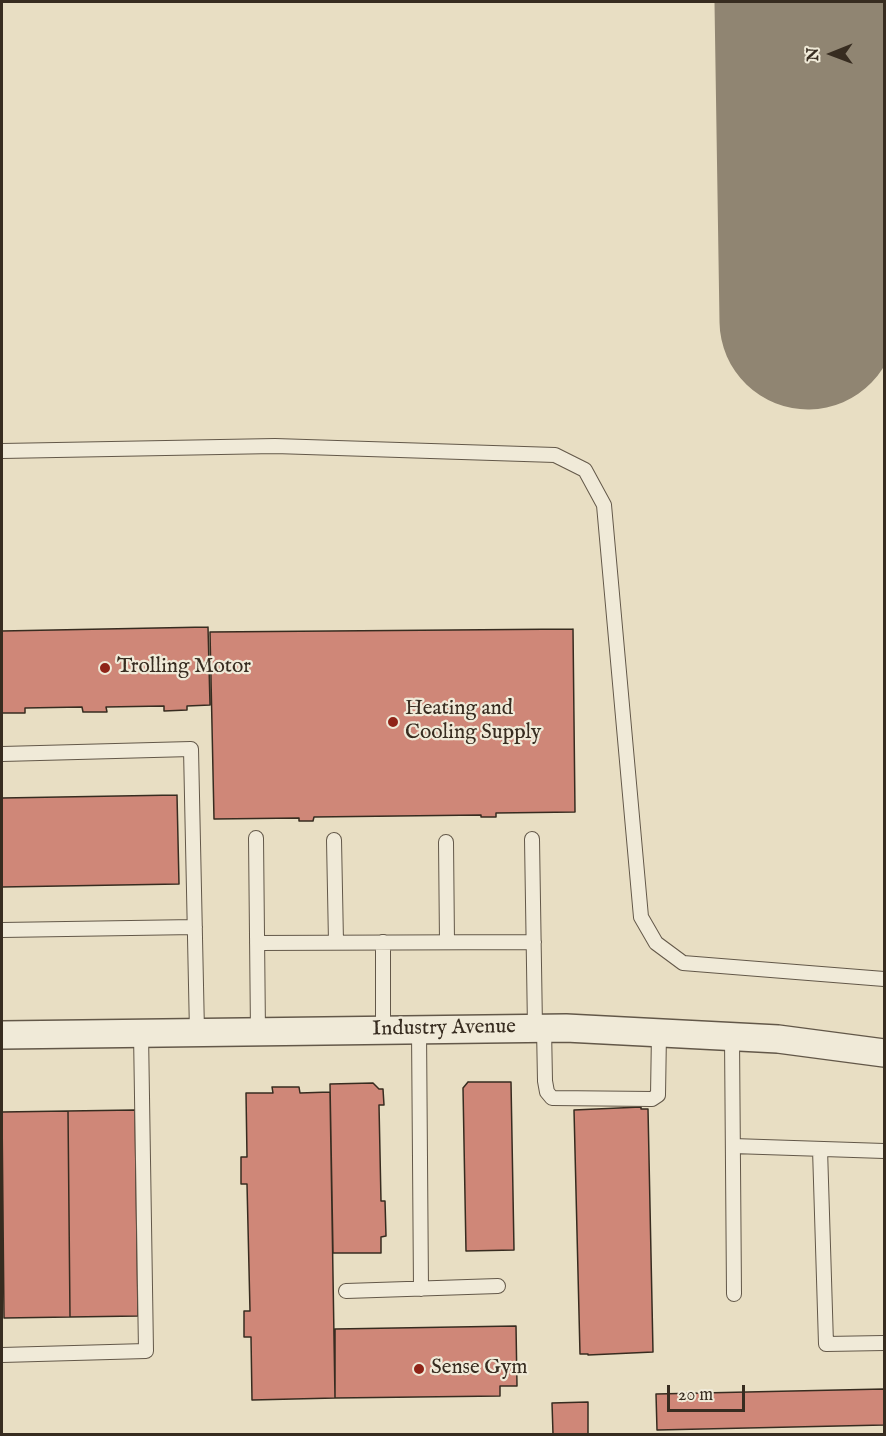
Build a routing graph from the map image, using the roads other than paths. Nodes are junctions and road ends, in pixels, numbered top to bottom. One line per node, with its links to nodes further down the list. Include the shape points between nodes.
1 (2, 451): 14 (lane, via 275,446 543,454 555,455 585,470 604,505 641,917 656,943 683,963)
2 (2, 754): 7 (lane, via 190,749)
3 (256, 838): 9 (lane)
4 (532, 839): 13 (lane)
5 (334, 840): 10 (lane)
6 (446, 842): 12 (lane)
7 (195, 927): 8 (lane); 18 (lane)
8 (2, 930)
9 (257, 942): 10 (lane); 19 (lane)
10 (336, 942): 11 (lane)
11 (382, 942): 12 (lane); 16 (lane)
12 (447, 942): 13 (lane)
13 (534, 942): 15 (lane)
14 (885, 979)
15 (540, 1028): 17 (street, Industry Avenue); 21 (street, Industry Avenue); 21 (lane, via 545,1081 552,1098 652,1099 658,1095)
16 (383, 1030): 17 (street, Industry Avenue); 19 (street, Industry Avenue)
17 (418, 1030): 29 (lane)
18 (197, 1032): 19 (street, Industry Avenue); 20 (street, Industry Avenue)
19 (258, 1032)
20 (141, 1033): 22 (street, Industry Avenue); 33 (lane, via 146,1351)
21 (659, 1033): 23 (street, Industry Avenue)
22 (2, 1035)
23 (732, 1037): 24 (street, Industry Avenue); 25 (lane)
24 (885, 1053)
25 (733, 1146): 26 (lane); 31 (lane)
26 (820, 1149): 27 (lane); 32 (lane, via 826,1344)
27 (885, 1151)
28 (498, 1286): 29 (lane)
29 (421, 1289): 30 (lane)
30 (346, 1291)
31 (734, 1294)
32 (885, 1343)
33 (2, 1355)

